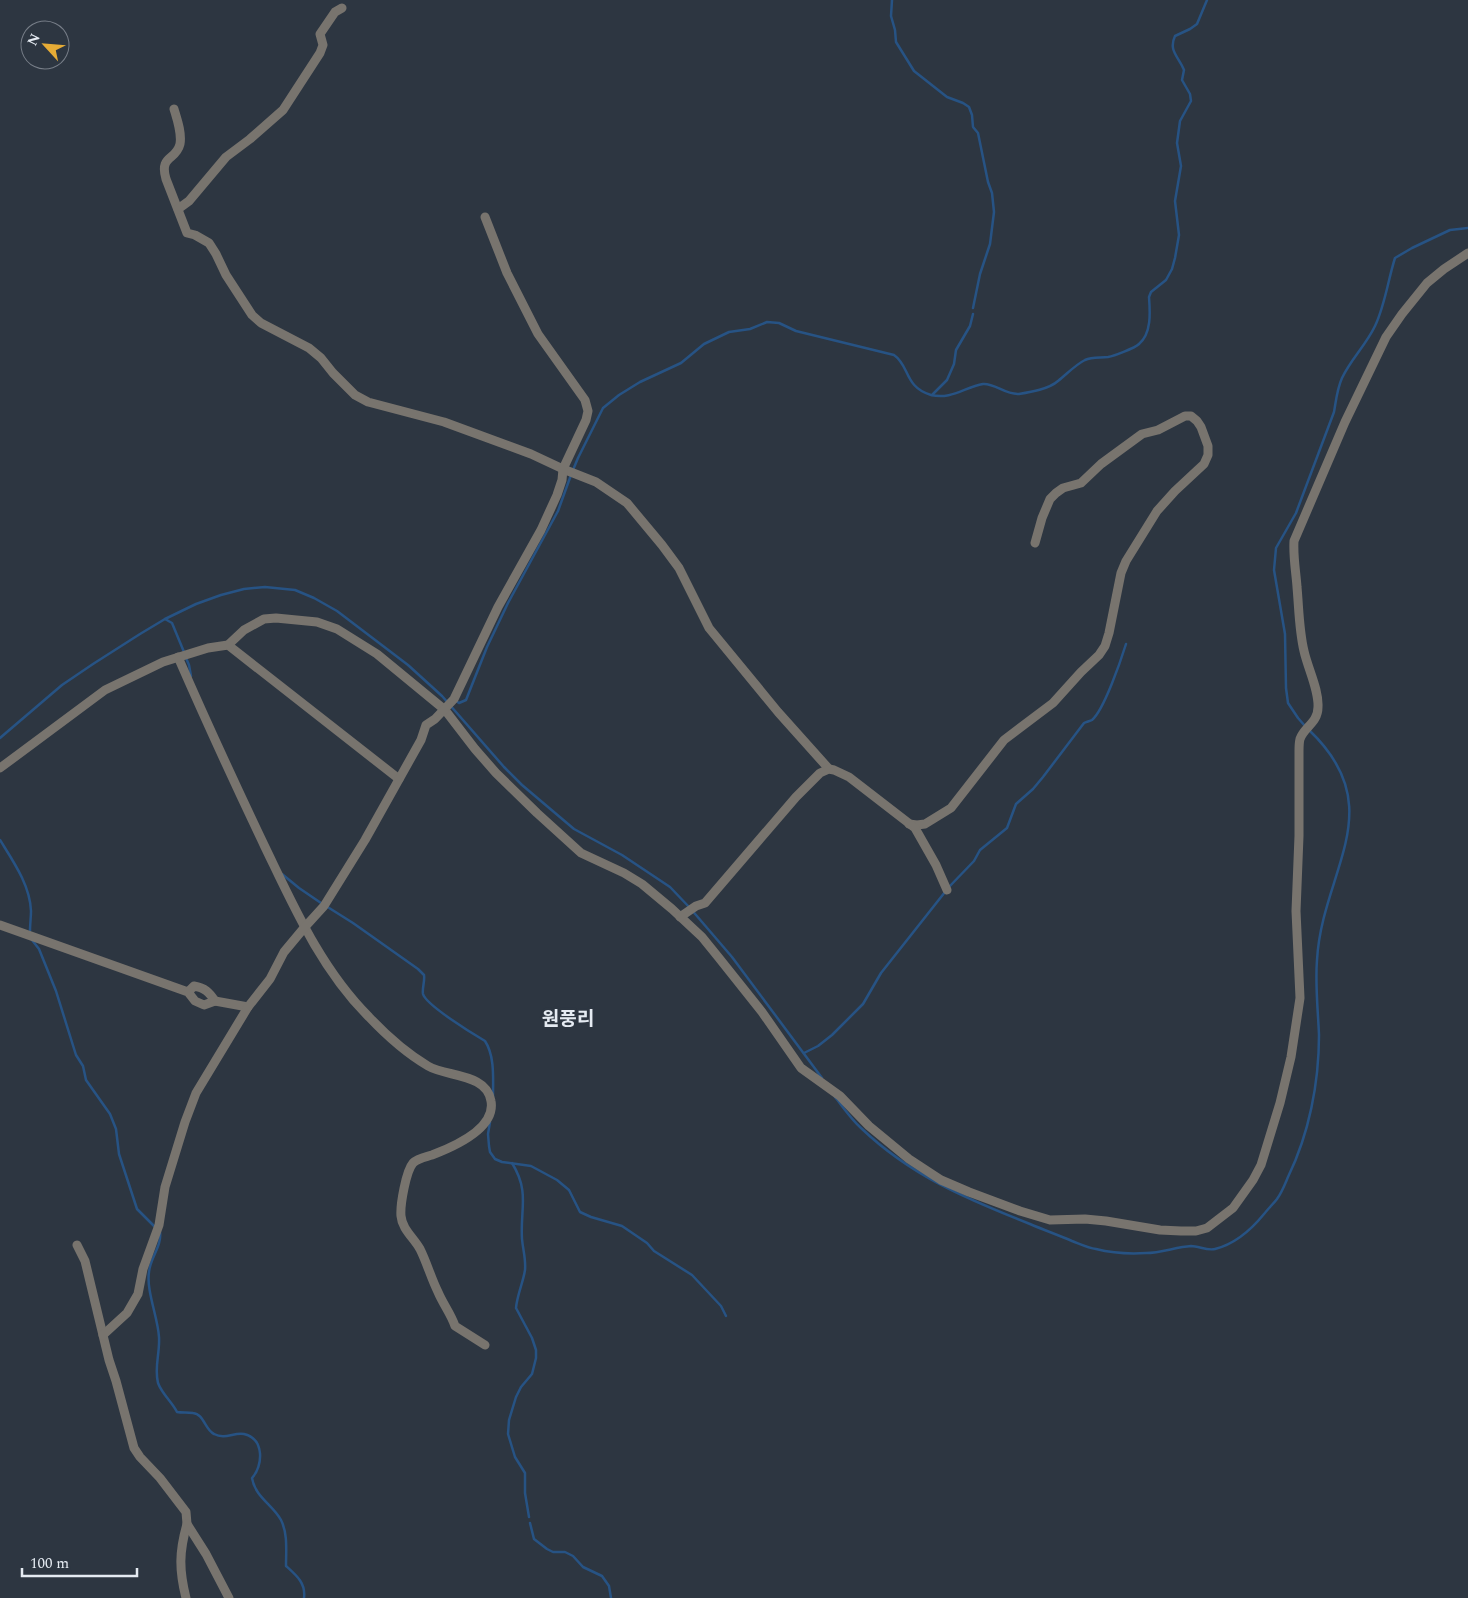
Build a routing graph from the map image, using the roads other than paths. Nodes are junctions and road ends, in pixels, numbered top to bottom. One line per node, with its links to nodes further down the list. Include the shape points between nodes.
1 (342, 8): 3 (street, via 335,12 320,34 323,45 320,53 283,110 226,157 189,201)
2 (174, 108): 3 (street, via 180,145 165,162 163,170)
3 (178, 209): 6 (street, via 187,233 209,243 252,315 261,323 310,348 355,395 368,402 452,424)
4 (485, 217): 6 (street, via 538,334 585,400 586,420)
5 (1468, 253): 16 (street, via 1426,284 1386,337 1294,541 1300,631 1307,666 1318,696 1314,722 1302,735 1299,751 1296,911 1300,998 1291,1057 1261,1165 1233,1208 1220,1219 1207,1228 1181,1232 1092,1219 1050,1220 969,1192 924,1170 869,1126 840,1096 801,1068 719,958)
6 (563, 469): 10 (street, via 557,495 542,530 498,607 454,699); 12 (street, via 596,482 627,503 679,568 709,628)
7 (1035, 543): 14 (street, via 1042,518 1056,493 1081,483 1142,434 1185,416 1197,421 1208,446 1208,455 1204,464 1157,511 1126,561 1109,633 1099,655 1054,703 1004,740 951,808 925,824)
8 (228, 645): 9 (street); 10 (street, via 244,630 264,620 317,622 336,629 377,654); 13 (street)
9 (178, 657): 11 (street, via 105,690); 18 (street, via 228,772)
10 (445, 710): 13 (street, via 426,725 422,740); 16 (street, via 496,773 568,842 642,884)
11 (0, 768)
12 (829, 769): 14 (street, via 849,777); 16 (street, via 820,773 796,797 705,903)
13 (399, 779): 18 (street, via 324,906)
14 (909, 824): 15 (street, via 915,828 936,864)
15 (947, 890)
16 (680, 917)
17 (0, 926): 19 (street)
18 (304, 928): 21 (street); 24 (street, via 344,988 379,1027 430,1067 477,1082 487,1091 491,1101 487,1120 458,1144 415,1161 410,1167 401,1207 403,1226 419,1247 455,1326)
19 (188, 992): 20 (street, via 195,1002 204,1005); 20 (street, via 194,986 202,987)
20 (215, 1000): 21 (street)
21 (248, 1007): 23 (street, via 191,1105 165,1187 159,1225 138,1294 127,1313)
22 (77, 1245): 23 (street, via 85,1261)
23 (103, 1335): 25 (street, via 134,1448 177,1499 186,1512)
24 (484, 1345)
25 (187, 1524): 26 (street, via 180,1556); 27 (street)
26 (186, 1598)
27 (229, 1598)

